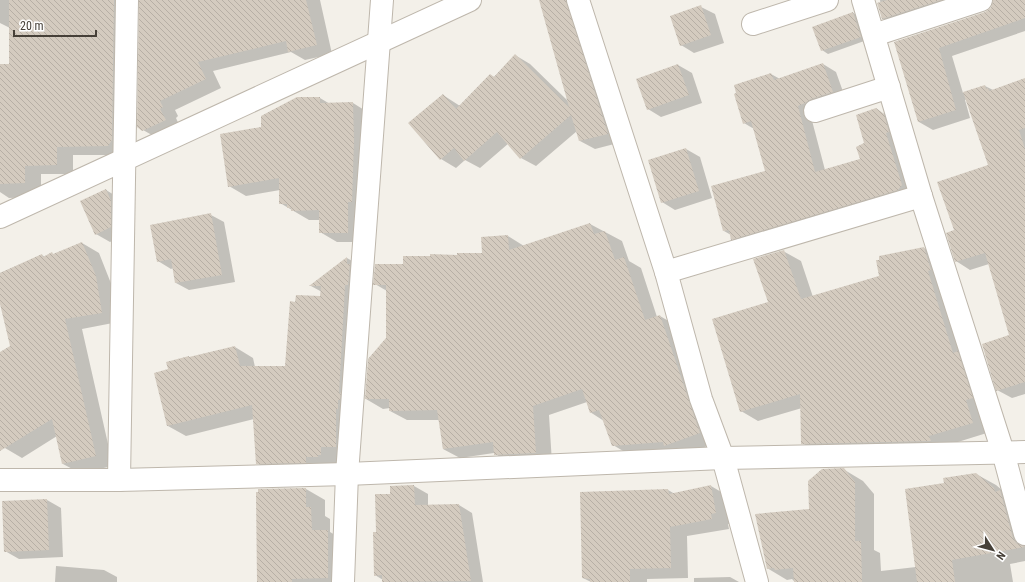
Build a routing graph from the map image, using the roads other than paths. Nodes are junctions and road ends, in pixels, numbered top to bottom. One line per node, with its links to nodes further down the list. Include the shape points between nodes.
1 (127, 0): 13 (street)
2 (382, 0): 10 (street)
3 (470, 0): 10 (street)
4 (578, 0): 16 (street)
5 (827, 0): 8 (street)
6 (864, 0): 9 (street)
7 (981, 0): 9 (street)
8 (753, 24)
9 (874, 35): 11 (street)
10 (378, 42): 13 (street); 20 (street)
11 (889, 87): 12 (street); 14 (street)
12 (815, 111)
13 (124, 160): 15 (street); 22 (street)
14 (921, 196): 16 (street); 17 (street)
15 (0, 217)
16 (666, 272): 19 (street, via 701,399)
17 (1003, 452): 18 (street); 19 (street); 23 (street)
18 (1025, 452)
19 (723, 458): 20 (street); 25 (street)
20 (347, 474): 22 (street); 24 (street)
21 (0, 480): 22 (street)
22 (119, 480)
23 (1025, 534)
24 (343, 582)
25 (757, 582)

